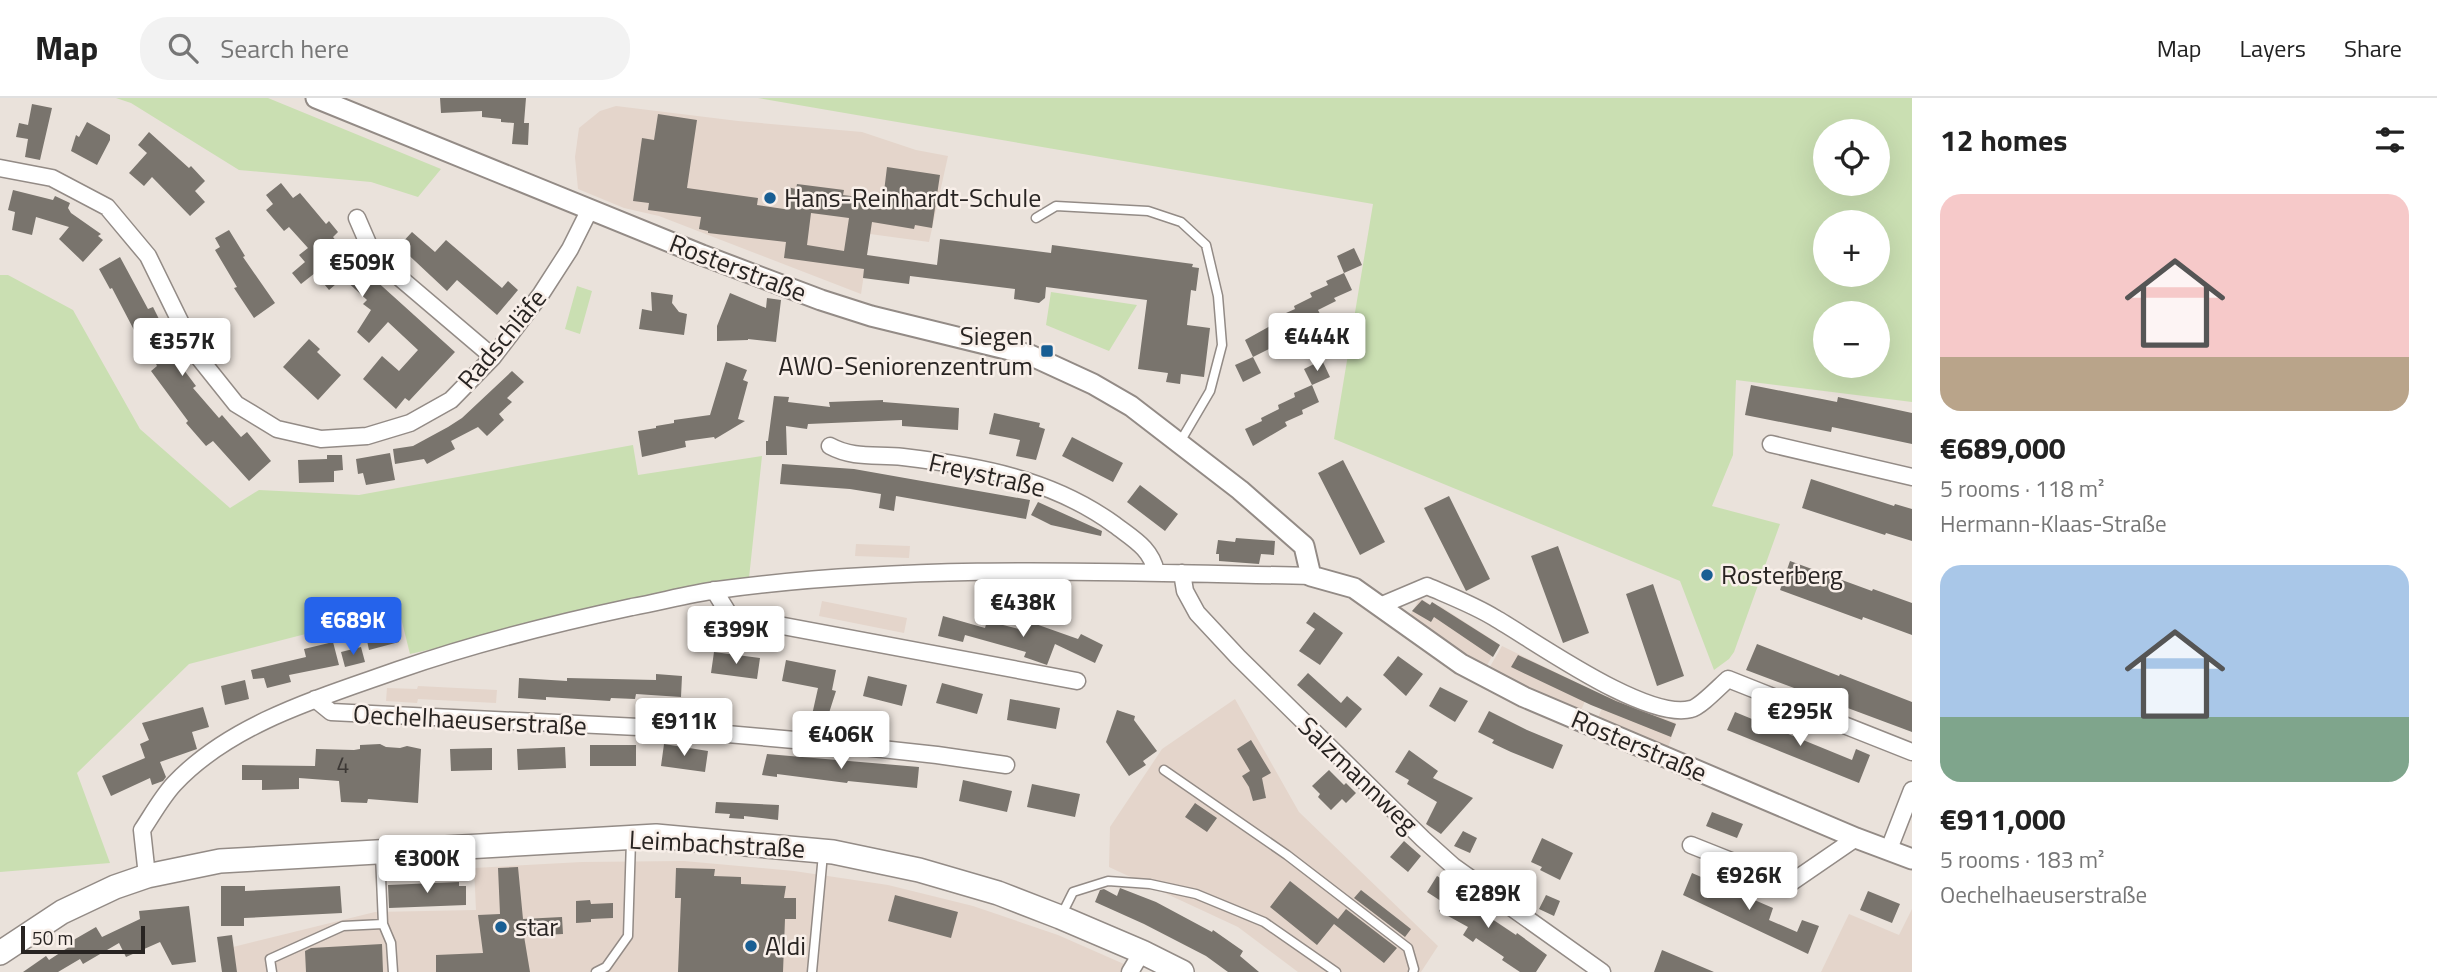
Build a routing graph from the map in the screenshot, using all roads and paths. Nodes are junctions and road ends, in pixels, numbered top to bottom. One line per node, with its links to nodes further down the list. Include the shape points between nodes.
1 (316, 98): 3 (street, Rosterstraße)
2 (0, 168): 6 (street, Radschläfe, via 52,178 107,207 148,257 196,354 236,404 277,429 321,439 367,436 411,423 451,400)
3 (590, 209): 6 (street, Radschläfe, via 541,294); 7 (street, Rosterstraße, via 821,300 1030,355 1131,406)
4 (357, 218): 6 (street, via 373,255)
5 (1036, 218): 7 (lane, via 1056,206 1148,211 1181,222 1206,245 1218,296 1222,345 1210,391)
6 (493, 357)
7 (1179, 443): 13 (street, Rosterstraße, via 1304,546)
8 (1771, 444): 10 (street)
9 (830, 446): 11 (street, Freystraße, via 845,454 963,465 1047,486 1147,549)
10 (1912, 477)
11 (1156, 572): 12 (street); 14 (street, via 973,571)
12 (1182, 573): 13 (street); 42 (street, Salzmannweg, via 1185,591 1197,613 1423,839 1453,866)
13 (1311, 576): 15 (street, Rosterstraße, via 1354,588)
14 (714, 590): 16 (street, via 730,616); 17 (street, via 539,626)
15 (1382, 606): 18 (street, Rosterstraße, via 1427,586 1494,617 1542,649 1647,702 1674,710 1693,709 1728,679); 23 (street, Rosterstraße, via 1461,664 1524,698)
16 (1077, 681)
17 (316, 699): 19 (street, Oechelhaeuserstraße, via 331,712 659,728); 29 (street, via 221,745 173,785 142,830)
18 (1912, 752)
19 (1006, 765)
20 (1164, 770): 41 (lane, via 1287,855 1408,948)
21 (1912, 790): 25 (street)
22 (631, 837): 26 (main road, Leimbachstraße); 27 (main road, Leimbachstraße); 36 (lane, via 628,936 606,967)
23 (1856, 838): 24 (street, via 1789,884); 25 (street, Rosterstraße)
24 (1691, 845)
25 (1889, 849): 28 (street, Rosterstraße)
26 (824, 851): 30 (main road, Leimbachstraße, via 919,870); 37 (lane)
27 (380, 852): 29 (main road, Leimbachstraße, via 220,861); 31 (lane)
28 (1912, 859)
29 (147, 876): 33 (main road, Leimbachstraße, via 62,912)
30 (1060, 917): 32 (main road, Leimbachstraße); 40 (lane, via 1073,892 1108,881 1150,884 1196,894 1264,922)
31 (383, 923): 34 (lane, via 343,926 270,959); 35 (lane, via 391,943)
32 (1142, 951): 38 (street); 39 (main road, Leimbachstraße)
33 (0, 953)
34 (272, 972)
35 (393, 972)
36 (596, 972)
37 (812, 972)
38 (1130, 972)
39 (1182, 972)
40 (1336, 972)
41 (1413, 972)
42 (1602, 972)

